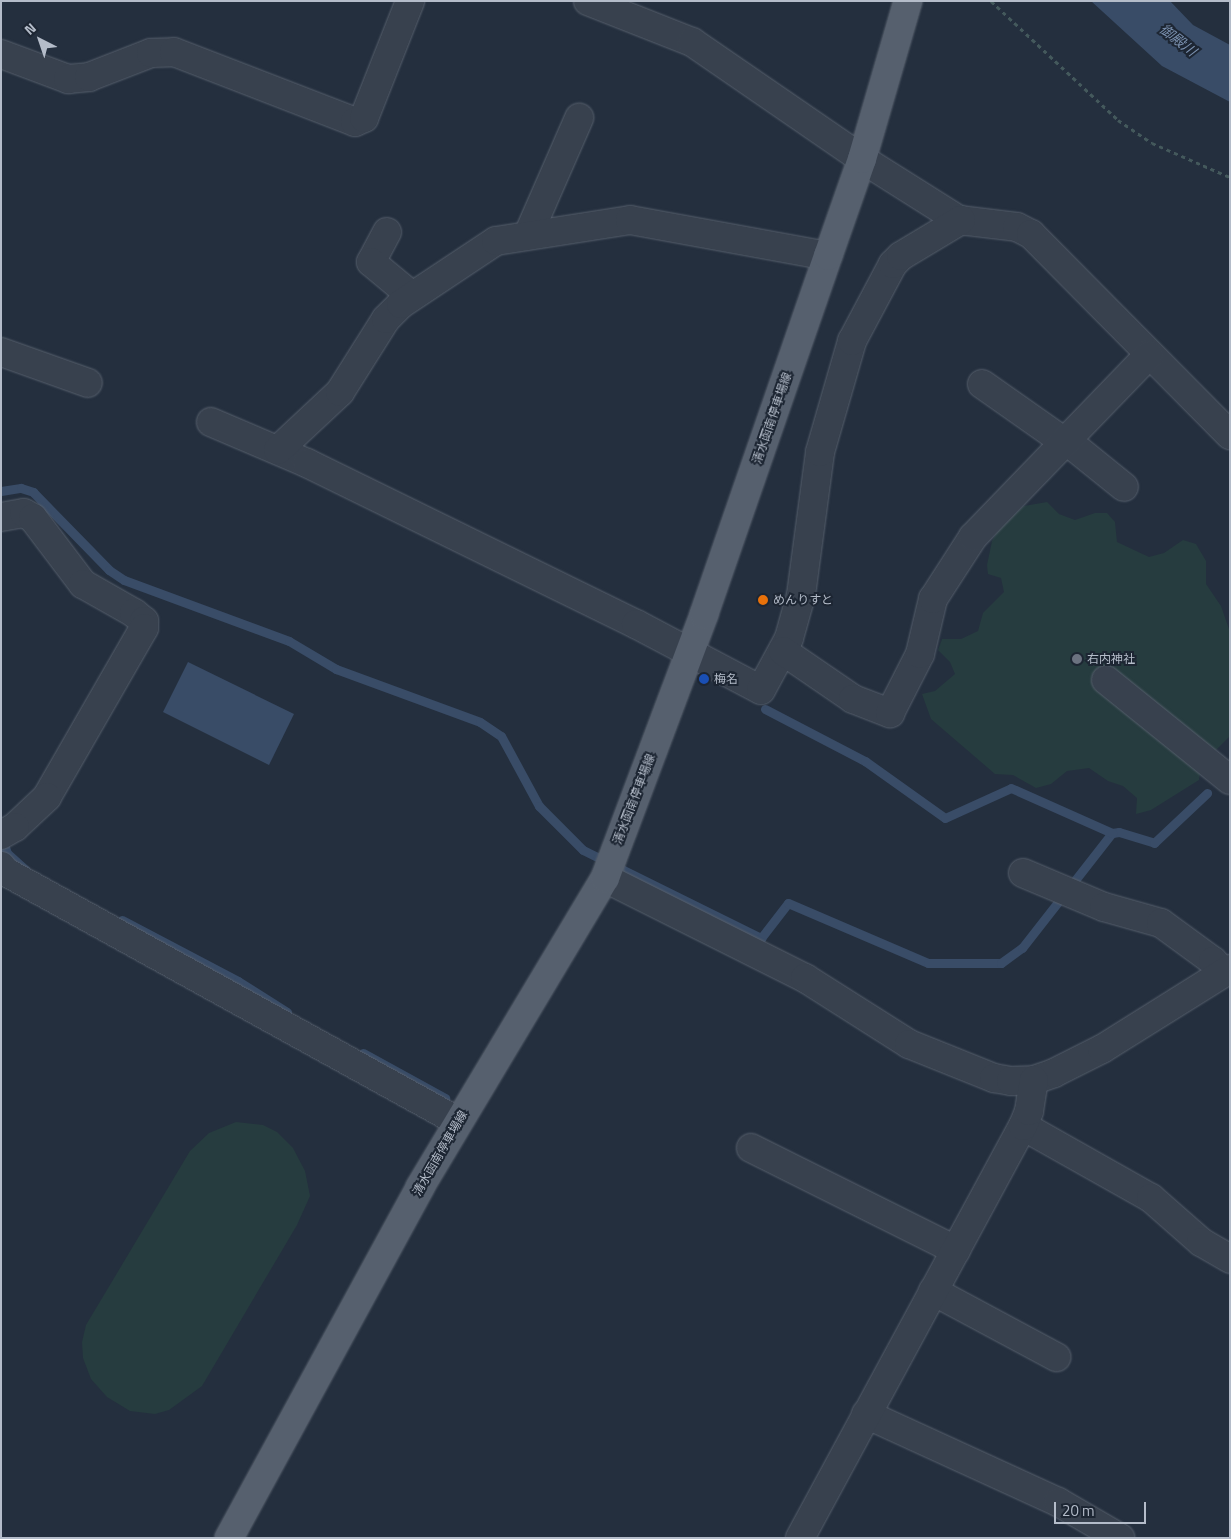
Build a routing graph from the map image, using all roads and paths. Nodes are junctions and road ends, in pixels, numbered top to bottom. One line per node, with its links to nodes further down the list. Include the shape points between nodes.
1 (410, 1): 5 (street, via 364,118 355,122 174,52 151,53 89,77 68,79)
2 (588, 1): 7 (street, via 692,42)
3 (908, 1): 7 (main road, 清水函南停車場線)
4 (991, 1): 8 (path, via 1118,120 1152,143)
5 (1, 54)
6 (579, 118): 11 (street)
7 (862, 159): 9 (street); 12 (main road, 清水函南停車場線)
8 (1230, 177)
9 (961, 220): 15 (street, via 1017,227 1031,234); 24 (street, via 893,264 852,340 820,452 801,595)
10 (387, 232): 13 (street, via 371,262)
11 (528, 235): 12 (street, via 636,220); 13 (street, via 496,241 479,249)
12 (828, 256): 25 (main road, 清水函南停車場線)
13 (412, 296): 21 (street, via 386,319 340,392)
14 (1, 352): 16 (street)
15 (1149, 355): 19 (street); 20 (street)
16 (88, 383)
17 (982, 384): 20 (street)
18 (212, 422): 21 (street)
19 (1230, 435)
20 (1067, 442): 22 (street); 24 (street, via 984,524 947,575 927,614 920,654 890,712 853,699)
21 (278, 450): 25 (street)
22 (1124, 487)
23 (1, 517): 28 (street, via 24,513 33,518 83,584 144,621 144,628 47,797)
24 (783, 651): 25 (street, via 761,690)
25 (690, 652): 31 (main road, 清水函南停車場線)
26 (1106, 680): 27 (street)
27 (1230, 780)
28 (1, 835)
29 (1, 866): 34 (street, via 6,872)
30 (1023, 873): 32 (street, via 1118,912 1161,923)
31 (605, 878): 33 (street, via 806,978 909,1044 994,1078); 34 (main road, 清水函南停車場線)
32 (1227, 971): 33 (street, via 1102,1048)
33 (1034, 1080): 35 (street)
34 (459, 1122): 42 (main road, 清水函南停車場線)
35 (1023, 1126): 37 (street); 38 (street, via 1150,1198 1200,1242)
36 (751, 1148): 37 (street)
37 (956, 1250): 39 (street)
38 (1230, 1259)
39 (933, 1290): 40 (street); 41 (street)
40 (1056, 1357)
41 (866, 1414): 43 (street); 44 (street, via 1073,1509)
42 (229, 1538)
43 (800, 1538)
44 (1120, 1538)

